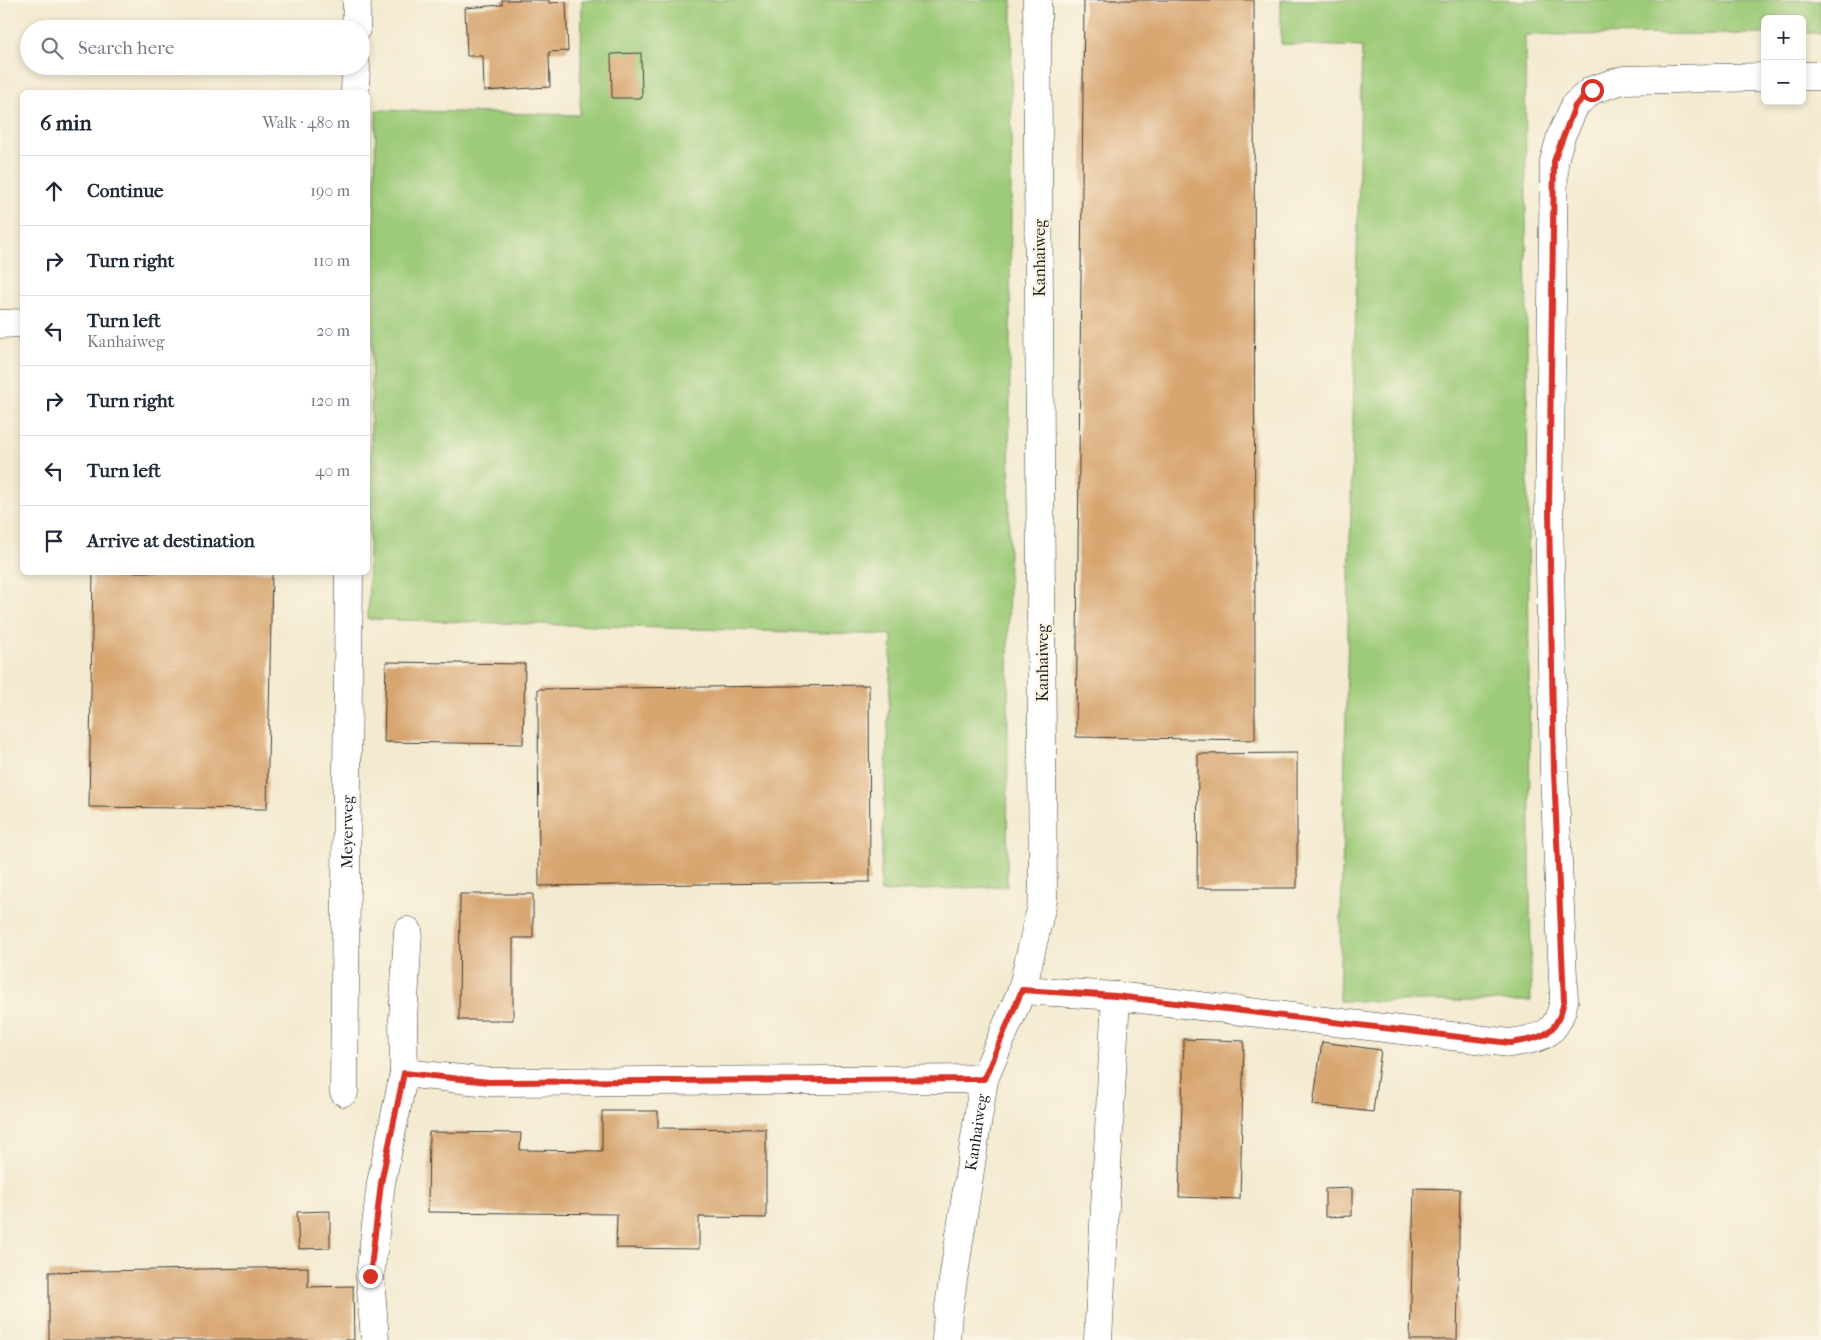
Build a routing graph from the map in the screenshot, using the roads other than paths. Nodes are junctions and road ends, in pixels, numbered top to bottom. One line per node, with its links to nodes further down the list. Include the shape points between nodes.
1 (357, 0): 3 (street)
2 (1037, 0): 13 (street, Kanhaiweg, via 1043,900)
3 (356, 20)
4 (356, 75): 8 (street)
5 (1806, 76): 6 (street)
6 (1821, 76)
7 (1761, 77): 14 (street, via 1623,80 1592,90 1575,106 1554,161 1549,512 1554,771 1564,1001 1554,1029 1536,1039 1510,1043)
8 (355, 90)
9 (0, 324): 10 (street)
10 (20, 324)
11 (349, 575): 17 (street, Meyerweg)
12 (408, 931): 15 (street, via 403,1019)
13 (1022, 990): 14 (street); 16 (street, Kanhaiweg)
14 (1116, 996): 20 (street)
15 (404, 1073): 16 (street, via 489,1082); 18 (street, via 381,1183 372,1257 370,1276)
16 (984, 1079): 19 (street, Kanhaiweg)
17 (344, 1092)
18 (375, 1340)
19 (946, 1340)
20 (1098, 1340)

